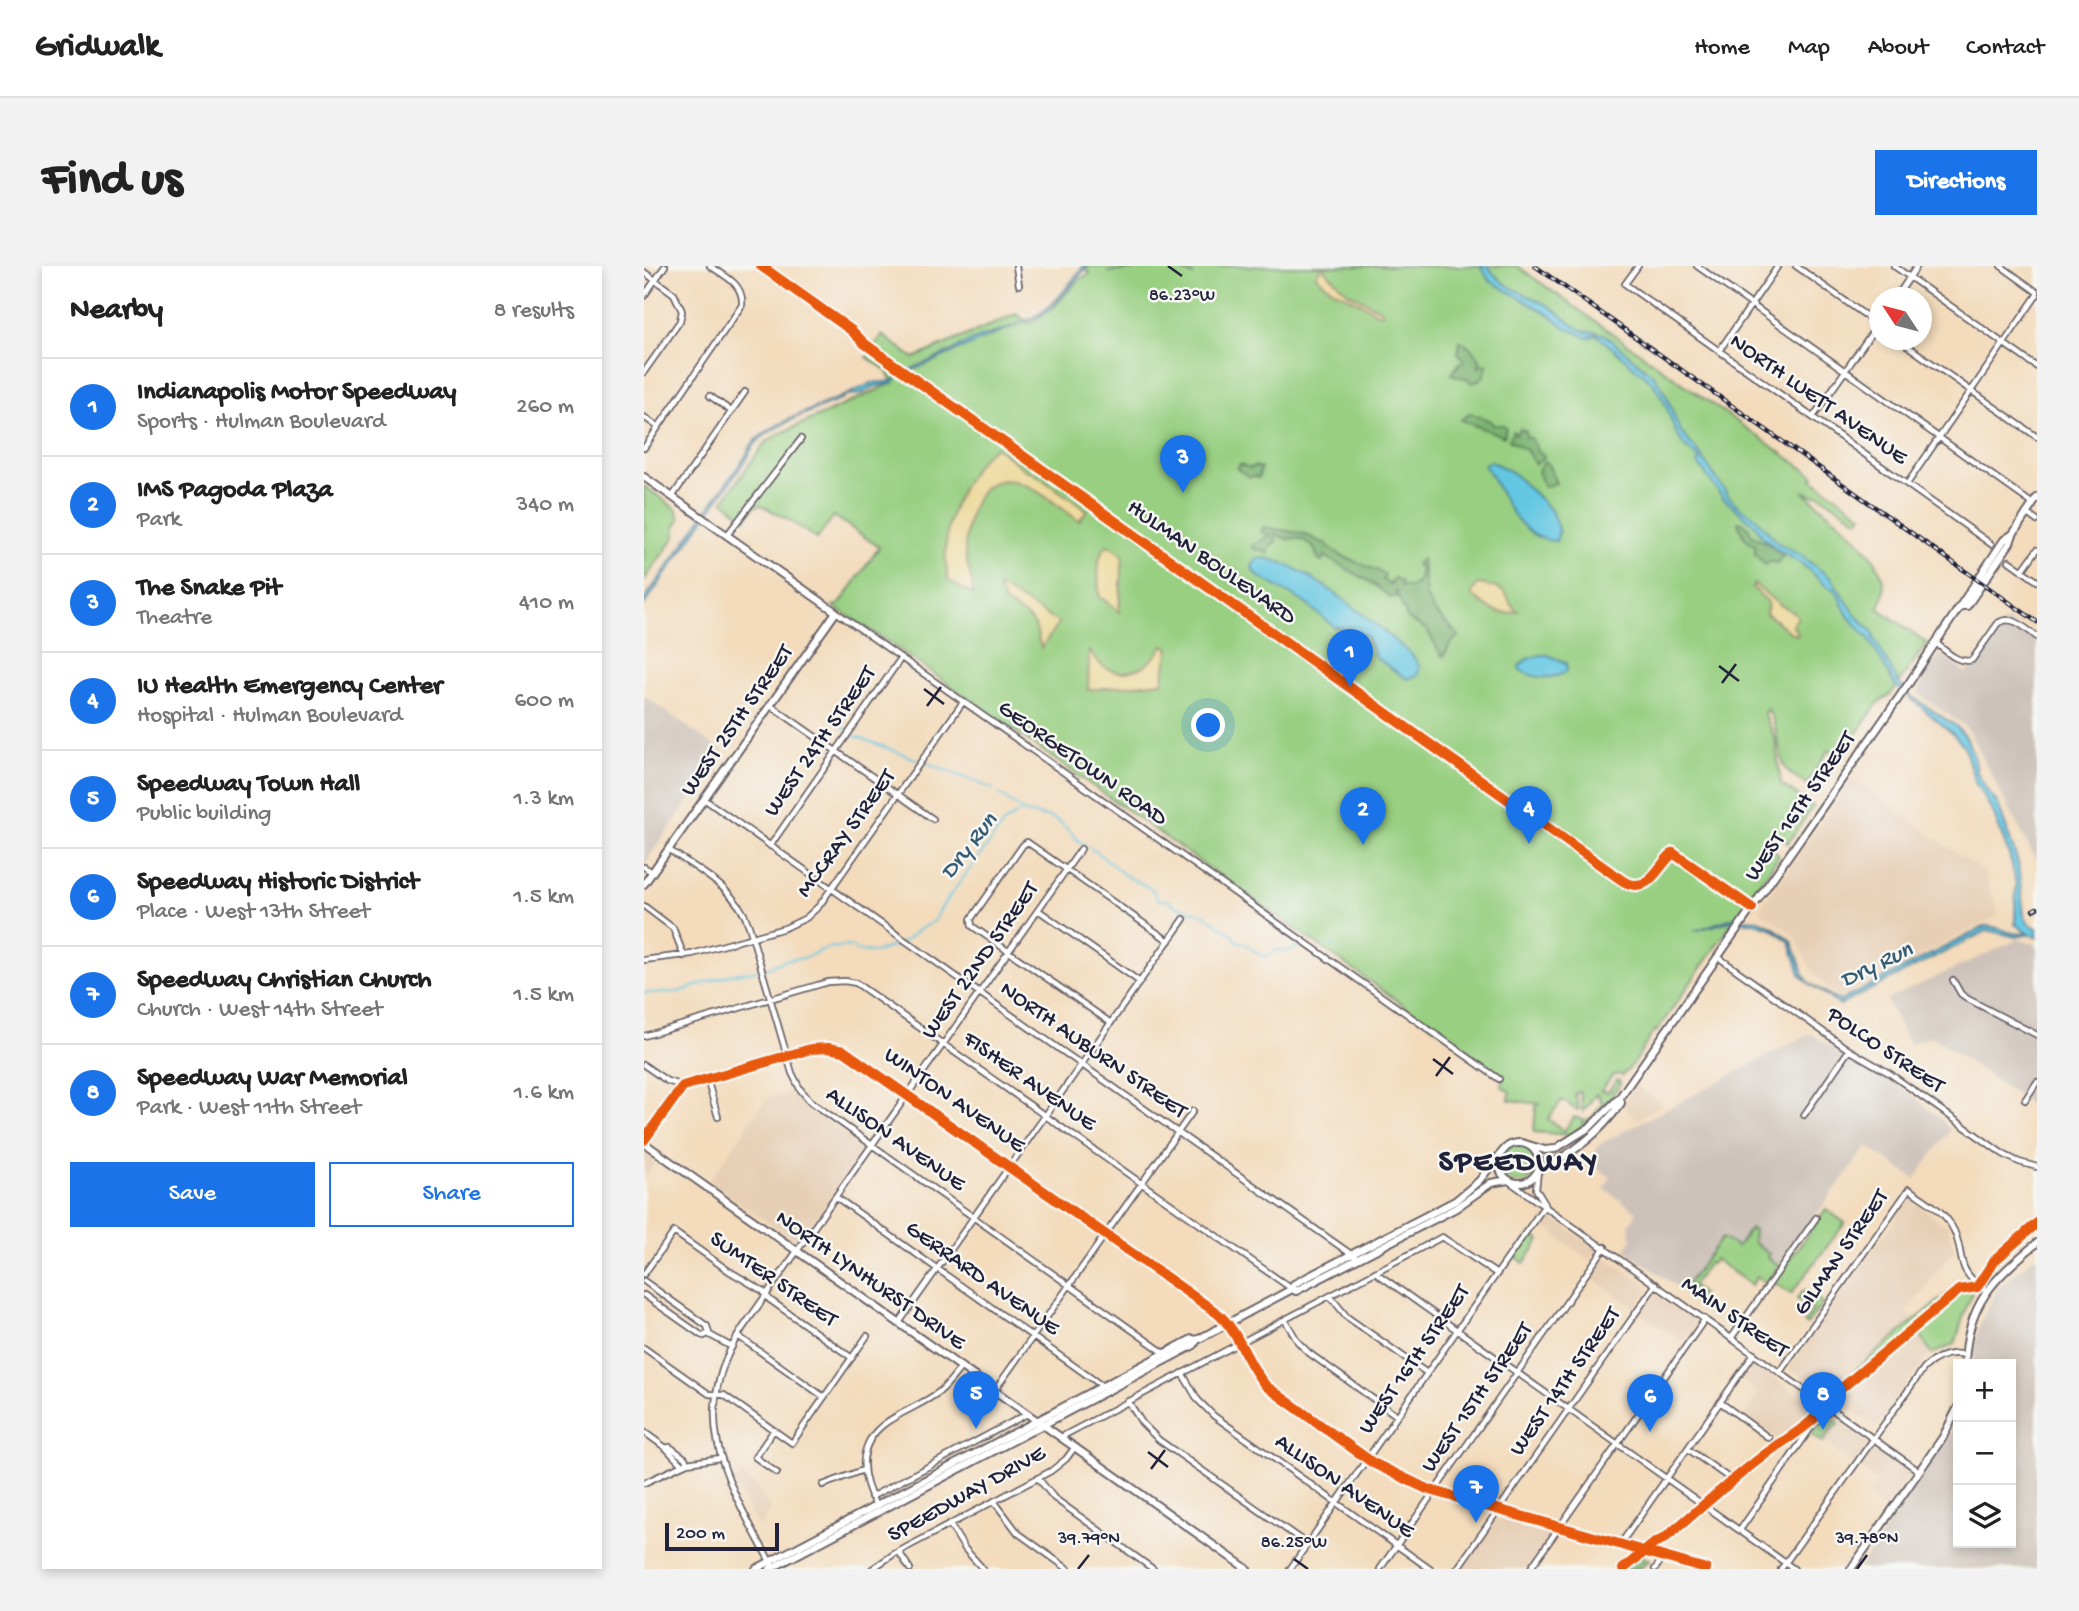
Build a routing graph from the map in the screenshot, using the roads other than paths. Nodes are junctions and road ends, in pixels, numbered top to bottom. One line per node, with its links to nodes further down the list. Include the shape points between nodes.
1 (665, 266): 14 (street)
2 (710, 266): 35 (street, via 737,285 742,295 740,309)
3 (761, 266): 32 (street)
4 (1016, 266): 15 (street)
5 (1637, 266): 24 (street, NORTH LUETT AVENUE, via 1625,284)
6 (1697, 266): 19 (street)
7 (1778, 266): 19 (street)
8 (1796, 266): 20 (street)
9 (1894, 266): 13 (street)
10 (1917, 266): 13 (street)
11 (2001, 266): 17 (street)
12 (644, 272): 14 (street)
13 (1910, 277): 16 (street); 22 (street)
14 (655, 280): 18 (street); 27 (street, via 676,296 682,314)
15 (1019, 285)
16 (1903, 287)
17 (2037, 293): 22 (street)
18 (644, 296)
19 (1751, 305): 24 (street); 26 (street)
20 (1869, 316)
21 (1869, 337): 26 (street)
22 (2003, 344): 25 (street); 28 (street)
23 (1913, 350): 28 (street)
24 (1719, 351): 34 (street, NORTH LUETT AVENUE)
25 (2037, 368)
26 (1845, 371): 34 (street); 37 (street)
27 (644, 372)
28 (1971, 391): 37 (street); 38 (street)
29 (746, 392): 31 (street)
30 (710, 396): 31 (street)
31 (731, 411): 43 (street)
32 (963, 414)
33 (644, 417): 35 (street)
34 (1813, 417): 42 (street, NORTH LUETT AVENUE)
35 (659, 427): 40 (street)
36 (995, 437): 69 (street, HULMAN BOULEVARD, via 1623,881 1636,885 1650,881 1673,853)
37 (1939, 437): 42 (street); 44 (street)
38 (2037, 437)
39 (801, 439): 47 (street)
40 (644, 448)
41 (644, 477): 43 (main road, GEORGETOWN ROAD)
42 (1907, 484): 48 (street, NORTH LUETT AVENUE)
43 (672, 497): 47 (main road, GEORGETOWN ROAD)
44 (2035, 501): 45 (main road, WEST 16TH STREET)
45 (2026, 513): 46 (street); 55 (main road, WEST 16TH STREET)
46 (2037, 521)
47 (727, 536): 53 (main road, GEORGETOWN ROAD)
48 (1991, 544)
49 (2037, 550): 51 (street)
50 (2008, 561): 51 (street)
51 (2022, 571): 52 (street)
52 (2037, 581)
53 (836, 612): 56 (street, GEORGETOWN ROAD); 58 (main road, WEST 25TH STREET)
54 (2037, 637): 55 (street, via 2015,621 2004,619 1972,660 1964,662)
55 (1936, 643): 74 (main road, WEST 16TH STREET)
56 (901, 658): 57 (street, GEORGETOWN ROAD); 59 (street, WEST 24TH STREET)
57 (963, 702): 60 (street, MCCRAY STREET); 96 (street, GEORGETOWN ROAD)
58 (770, 705): 59 (street); 61 (main road, WEST 25TH STREET)
59 (836, 752): 60 (street); 63 (street, WEST 24TH STREET)
60 (899, 794): 62 (street); 71 (street, MCCRAY STREET)
61 (704, 799): 63 (street, NORTH AUBURN STREET); 64 (main road, WEST 25TH STREET)
62 (933, 819)
63 (769, 846): 71 (street, NORTH AUBURN STREET)
64 (668, 849): 68 (main road, WEST 25TH STREET); 77 (street, ALLISON AVENUE, via 730,893)
65 (1082, 849): 67 (street, WEST 22ND STREET)
66 (644, 867): 68 (street)
67 (1067, 869): 75 (street, WEST 22ND STREET); 78 (street); 79 (street, via 1026,842 971,919 970,923)
68 (652, 873): 70 (main road, WEST 25TH STREET)
69 (1708, 878)
70 (644, 884)
71 (831, 889): 77 (street, MCCRAY STREET, via 800,921); 85 (street, NORTH AUBURN STREET)
72 (1742, 901): 74 (street)
73 (644, 906): 80 (street, via 672,927)
74 (1752, 908): 81 (main road, WEST 16TH STREET)
75 (1038, 910): 79 (street, WEST 22ND STREET); 84 (street)
76 (1184, 919): 78 (street)
77 (752, 937): 80 (street, MCCRAY STREET); 86 (street, ALLISON AVENUE)
78 (1169, 941): 84 (street)
79 (1009, 951): 85 (street, WEST 22ND STREET); 87 (street)
80 (684, 956): 82 (street, MCCRAY STREET)
81 (1718, 957): 91 (street, POLCO STREET); 100 (main road, WEST 16TH STREET)
82 (644, 960)
83 (1953, 980): 88 (street, via 1961,994)
84 (1140, 982): 87 (street)
85 (980, 993): 90 (street, WEST 22ND STREET); 94 (street, NORTH AUBURN STREET)
86 (770, 998): 89 (street, FISHER AVENUE); 90 (street, FISHER AVENUE, via 828,982 850,982 867,989); 92 (street, ALLISON AVENUE)
87 (1111, 1024): 94 (street)
88 (2037, 1035)
89 (644, 1037)
90 (944, 1044): 99 (street, WEST 22ND STREET); 104 (street, FISHER AVENUE)
91 (1849, 1050): 103 (street); 112 (street, POLCO STREET, via 2003,1154)
92 (787, 1056): 95 (street, WINTON AVENUE); 99 (street, WINTON AVENUE, via 818,1048 842,1051); 109 (street, ALLISON AVENUE, via 807,1099)
93 (644, 1065): 98 (street, via 667,1082)
94 (1083, 1065): 104 (street); 106 (street, NORTH AUBURN STREET)
95 (707, 1079): 98 (street, WINTON AVENUE); 105 (street)
96 (1499, 1079)
97 (2037, 1082): 101 (street)
98 (683, 1086): 107 (street)
99 (908, 1095): 109 (street, WEST 22ND STREET); 111 (street, WINTON AVENUE)
100 (1620, 1097): 108 (main road, WEST 16TH STREET, via 1590,1127 1555,1149); 113 (main road, WEST 16TH STREET, via 1621,1103 1590,1140)
101 (2025, 1100)
102 (1193, 1111): 106 (street)
103 (1804, 1115)
104 (1046, 1116): 111 (street); 115 (street, FISHER AVENUE)
105 (718, 1117)
106 (1178, 1132): 115 (street); 124 (street, NORTH AUBURN STREET)
107 (644, 1142): 123 (main road, NORTH LYNHURST DRIVE)
108 (1525, 1144): 110 (main road, via 1514,1144); 113 (main road, via 1536,1153)
109 (872, 1146): 116 (street, WEST 22ND STREET); 118 (street, ALLISON AVENUE)
110 (1502, 1152): 114 (main road, via 1499,1168); 124 (main road, via 1460,1197)
111 (1010, 1167): 118 (street); 120 (street, WINTON AVENUE)
112 (2037, 1167)
113 (1538, 1170): 114 (main road, via 1525,1182); 117 (street, via 1536,1189)
114 (1509, 1181): 117 (street, MAIN STREET); 124 (main road, via 1491,1183 1462,1205)
115 (1142, 1183): 120 (street); 132 (street, FISHER AVENUE)
116 (836, 1197): 123 (street, WEST 22ND STREET); 125 (street, GERRARD AVENUE)
117 (1545, 1205): 122 (street, MAIN STREET); 128 (street, WEST 16TH STREET)
118 (974, 1218): 125 (street); 131 (street, ALLISON AVENUE)
119 (1816, 1218): 146 (street)
120 (1105, 1234): 131 (street); 140 (street, WINTON AVENUE)
121 (2037, 1243): 133 (main road)
122 (1605, 1247): 130 (street, MAIN STREET); 159 (street, WEST 15TH STREET)
123 (797, 1252): 135 (street, WEST 22ND STREET); 139 (main road, NORTH LYNHURST DRIVE)
124 (1354, 1257): 132 (main road, via 1296,1291)
125 (938, 1269): 139 (street); 145 (street, GERRARD AVENUE)
126 (1375, 1272): 128 (street, via 1442,1237); 136 (street); 141 (street)
127 (644, 1274): 135 (street, SUMTER STREET, via 674,1232)
128 (1497, 1274): 141 (street, WEST 16TH STREET)
129 (644, 1282): 142 (street, via 707,1326)
130 (1656, 1284): 137 (street, MAIN STREET); 166 (street, WEST 14TH STREET)
131 (1069, 1285): 145 (street); 151 (street, ALLISON AVENUE)
132 (1292, 1289): 140 (main road)
133 (1986, 1292): 152 (main road, via 1972,1318); 156 (street, GILMAN STREET, via 1964,1269 1949,1221 1909,1189)
134 (644, 1295): 142 (street, via 701,1335)
135 (766, 1295): 143 (street, WEST 22ND STREET); 153 (street, SUMTER STREET)
136 (1331, 1296): 138 (street); 158 (street, via 1347,1317)
137 (1705, 1319): 146 (street, MAIN STREET); 177 (street)
138 (1285, 1320): 147 (street); 169 (street, via 1309,1353)
139 (899, 1323): 155 (main road, NORTH LYNHURST DRIVE)
140 (1228, 1323): 147 (street); 151 (main road, via 1194,1345)
141 (1457, 1330): 158 (street, WEST 16TH STREET); 159 (street)
142 (708, 1334): 148 (street)
143 (738, 1336): 148 (street, WEST 22ND STREET); 163 (street)
144 (867, 1336): 153 (street)
145 (1033, 1337): 160 (street, GERRARD AVENUE); 161 (street)
146 (1731, 1337): 150 (street, MAIN STREET)
147 (1238, 1343): 157 (street); 181 (street, via 1270,1390)
148 (732, 1347): 162 (street, WEST 22ND STREET)
149 (644, 1348): 162 (street, via 709,1394)
150 (1754, 1354): 156 (street, MAIN STREET); 165 (street)
151 (1167, 1355): 160 (main road)
152 (1965, 1355): 154 (main road); 176 (street, via 1949,1354 1926,1365)
153 (852, 1358): 163 (street)
154 (1965, 1359)
155 (961, 1367): 161 (main road, NORTH LYNHURST DRIVE); 183 (street, via 941,1391 879,1428 867,1449)
156 (1780, 1372): 167 (street, MAIN STREET)
157 (1182, 1373): 164 (street); 194 (street, ALLISON AVENUE, via 1211,1414)
158 (1427, 1373): 169 (street, WEST 16TH STREET)
159 (1517, 1373): 166 (street); 191 (street, WEST 15TH STREET)
160 (1105, 1388): 171 (main road)
161 (995, 1391): 168 (main road, NORTH LYNHURST DRIVE)
162 (717, 1394): 172 (street); 180 (street, WEST 22ND STREET, via 715,1429)
163 (824, 1397): 172 (street, via 792,1443)
164 (1128, 1401): 174 (street); 200 (street, via 1162,1443)
165 (1720, 1402): 175 (street); 179 (street)
166 (1569, 1409): 177 (street); 196 (street, WEST 14TH STREET)
167 (1832, 1409): 176 (street, MAIN STREET); 199 (street, via 1812,1427)
168 (1028, 1414): 171 (main road, NORTH LYNHURST DRIVE); 192 (street)
169 (1397, 1416): 181 (street, WEST 16TH STREET)
170 (1953, 1417): 184 (main road)
171 (1040, 1423): 174 (main road, NORTH LYNHURST DRIVE); 195 (main road)
172 (774, 1430): 185 (street, via 755,1457)
173 (644, 1432): 182 (street, via 685,1458)
174 (1061, 1437): 178 (main road, NORTH LYNHURST DRIVE)
175 (1769, 1438)
176 (1873, 1438): 184 (street, MAIN STREET); 205 (street)
177 (1618, 1444): 188 (street); 198 (street)
178 (1075, 1447): 187 (street, SPEEDWAY DRIVE, via 1061,1464); 213 (main road, NORTH LYNHURST DRIVE)
179 (1688, 1449): 186 (street); 188 (street)
180 (720, 1458): 182 (street); 206 (street, WEST 22ND STREET)
181 (1367, 1459): 191 (street); 194 (street, WEST 16TH STREET)
182 (685, 1464): 189 (street)
183 (863, 1471): 190 (street); 192 (street)
184 (1919, 1471): 223 (main road)
185 (776, 1472)
186 (1726, 1476)
187 (1038, 1478): 193 (street, SPEEDWAY DRIVE); 212 (street, via 1054,1498)
188 (1667, 1479): 199 (street); 202 (street)
189 (644, 1483)
190 (823, 1485)
191 (1434, 1491): 196 (street); 201 (street, WEST 15TH STREET)
192 (871, 1497): 195 (street)
193 (995, 1501): 197 (street, SPEEDWAY DRIVE); 211 (street, via 1018,1533)
194 (1336, 1503): 200 (street, WEST 16TH STREET); 201 (street, ALLISON AVENUE)
195 (877, 1508): 206 (main road)
196 (1498, 1510): 198 (street); 217 (street, WEST 14TH STREET)
197 (950, 1525): 203 (street, SPEEDWAY DRIVE); 210 (street)
198 (1559, 1528): 202 (street); 218 (street)
199 (1740, 1531): 205 (street)
200 (1307, 1545): 214 (street, WEST 16TH STREET)
201 (1396, 1545): 215 (street, WEST 15TH STREET); 216 (street, ALLISON AVENUE)
202 (1619, 1545): 204 (street)
203 (899, 1552): 208 (street, SPEEDWAY DRIVE); 209 (street)
204 (1663, 1558): 219 (street); 220 (street)
205 (1786, 1563): 221 (street); 222 (street)
206 (771, 1566): 207 (main road)
207 (756, 1569)
208 (872, 1569)
209 (910, 1569)
210 (983, 1569)
211 (1068, 1569)
212 (1153, 1569)
213 (1247, 1569)
214 (1290, 1569)
215 (1380, 1569)
216 (1430, 1569)
217 (1457, 1569)
218 (1530, 1569)
219 (1655, 1569)
220 (1706, 1569)
221 (1781, 1569)
222 (1794, 1569)
223 (1851, 1569)

